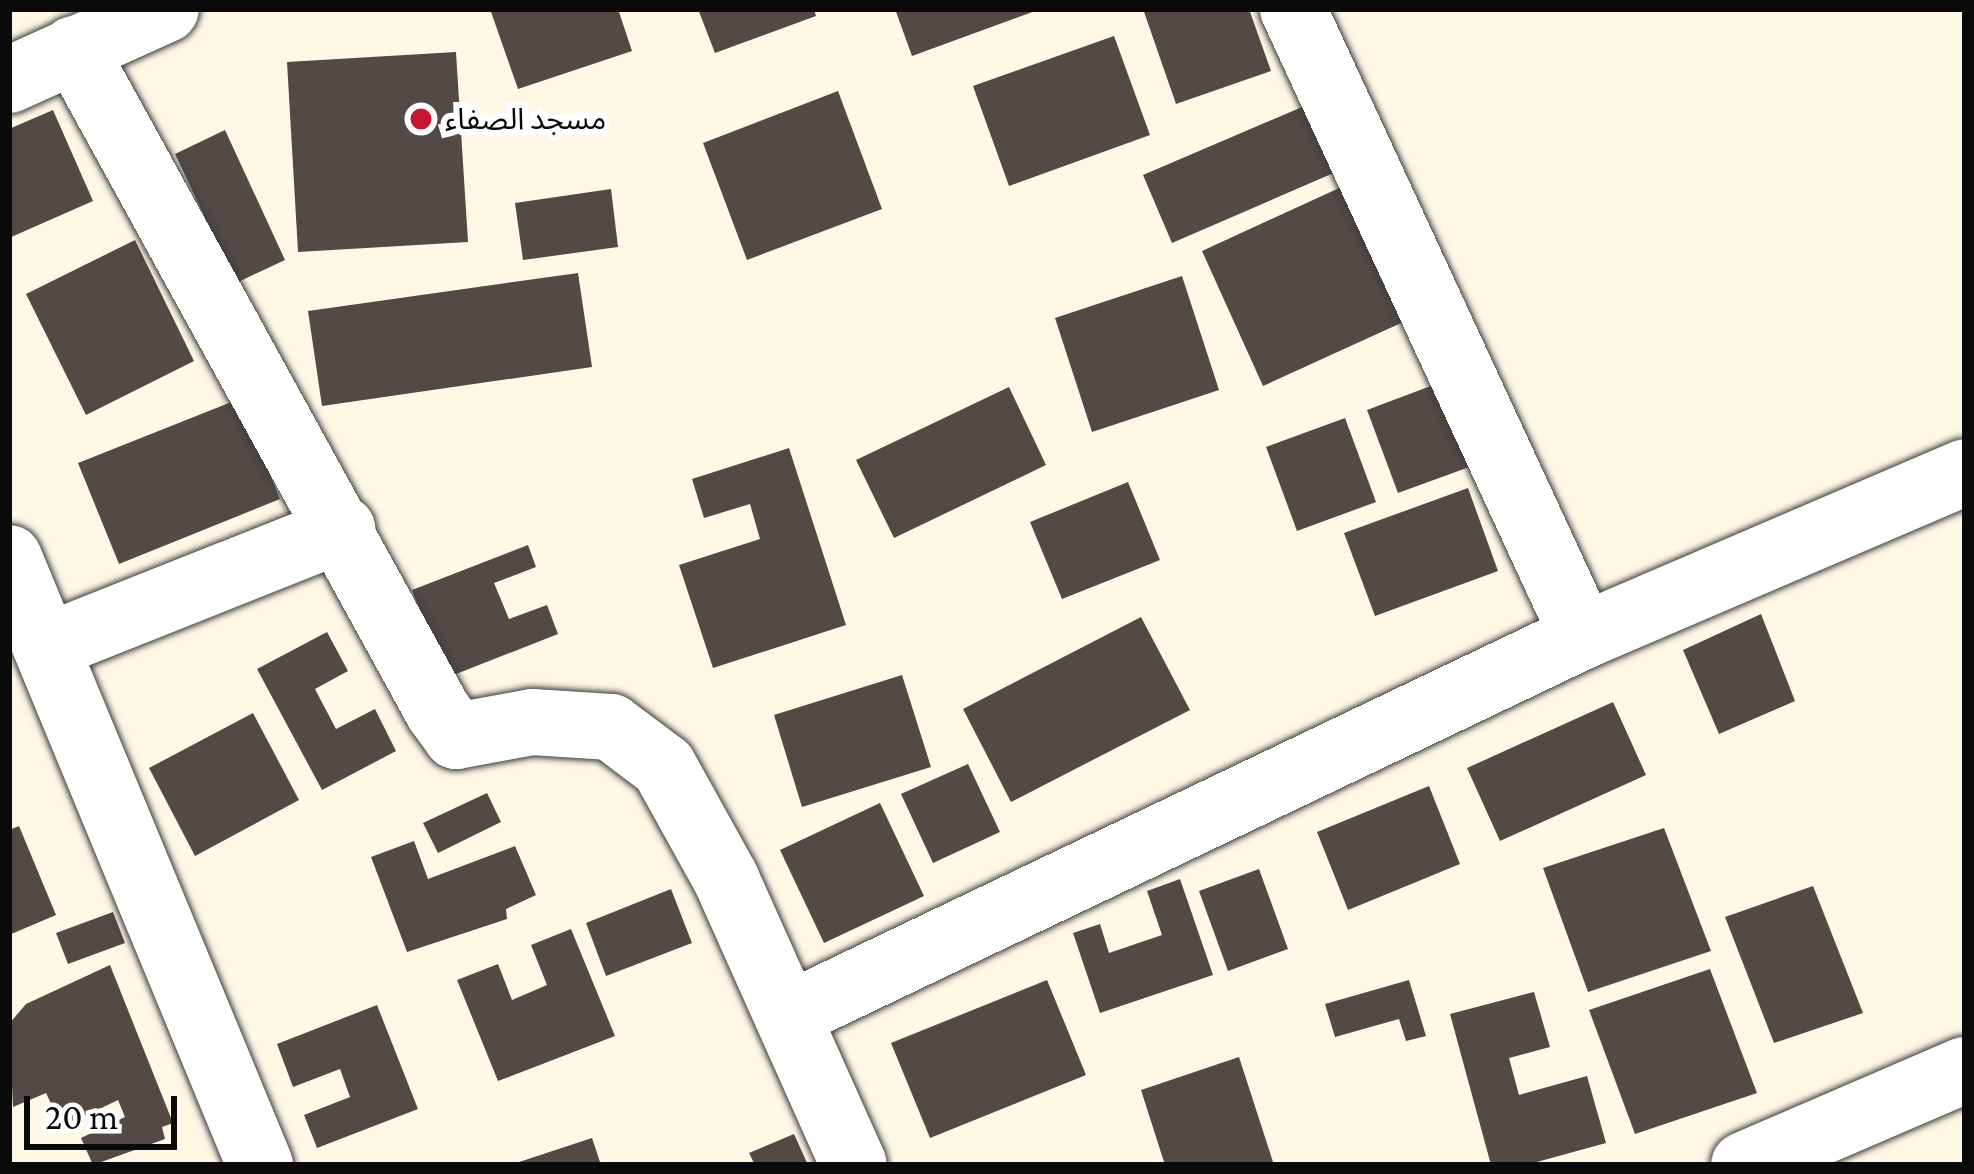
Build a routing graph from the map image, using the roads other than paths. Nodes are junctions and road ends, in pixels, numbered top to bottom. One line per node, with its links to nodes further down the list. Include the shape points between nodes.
1 (166, 9): 3 (street)
2 (1293, 9): 8 (street)
3 (74, 49): 4 (street); 6 (street)
4 (9, 80)
5 (1965, 472): 8 (street)
6 (342, 529): 9 (street); 10 (street, via 456,736 532,722 611,727 664,767)
7 (9, 558): 9 (street)
8 (1583, 637): 10 (street)
9 (46, 647): 12 (street)
10 (789, 1015): 13 (street)
11 (1965, 1070): 14 (street)
12 (260, 1165)
13 (854, 1165)
14 (1744, 1165)

